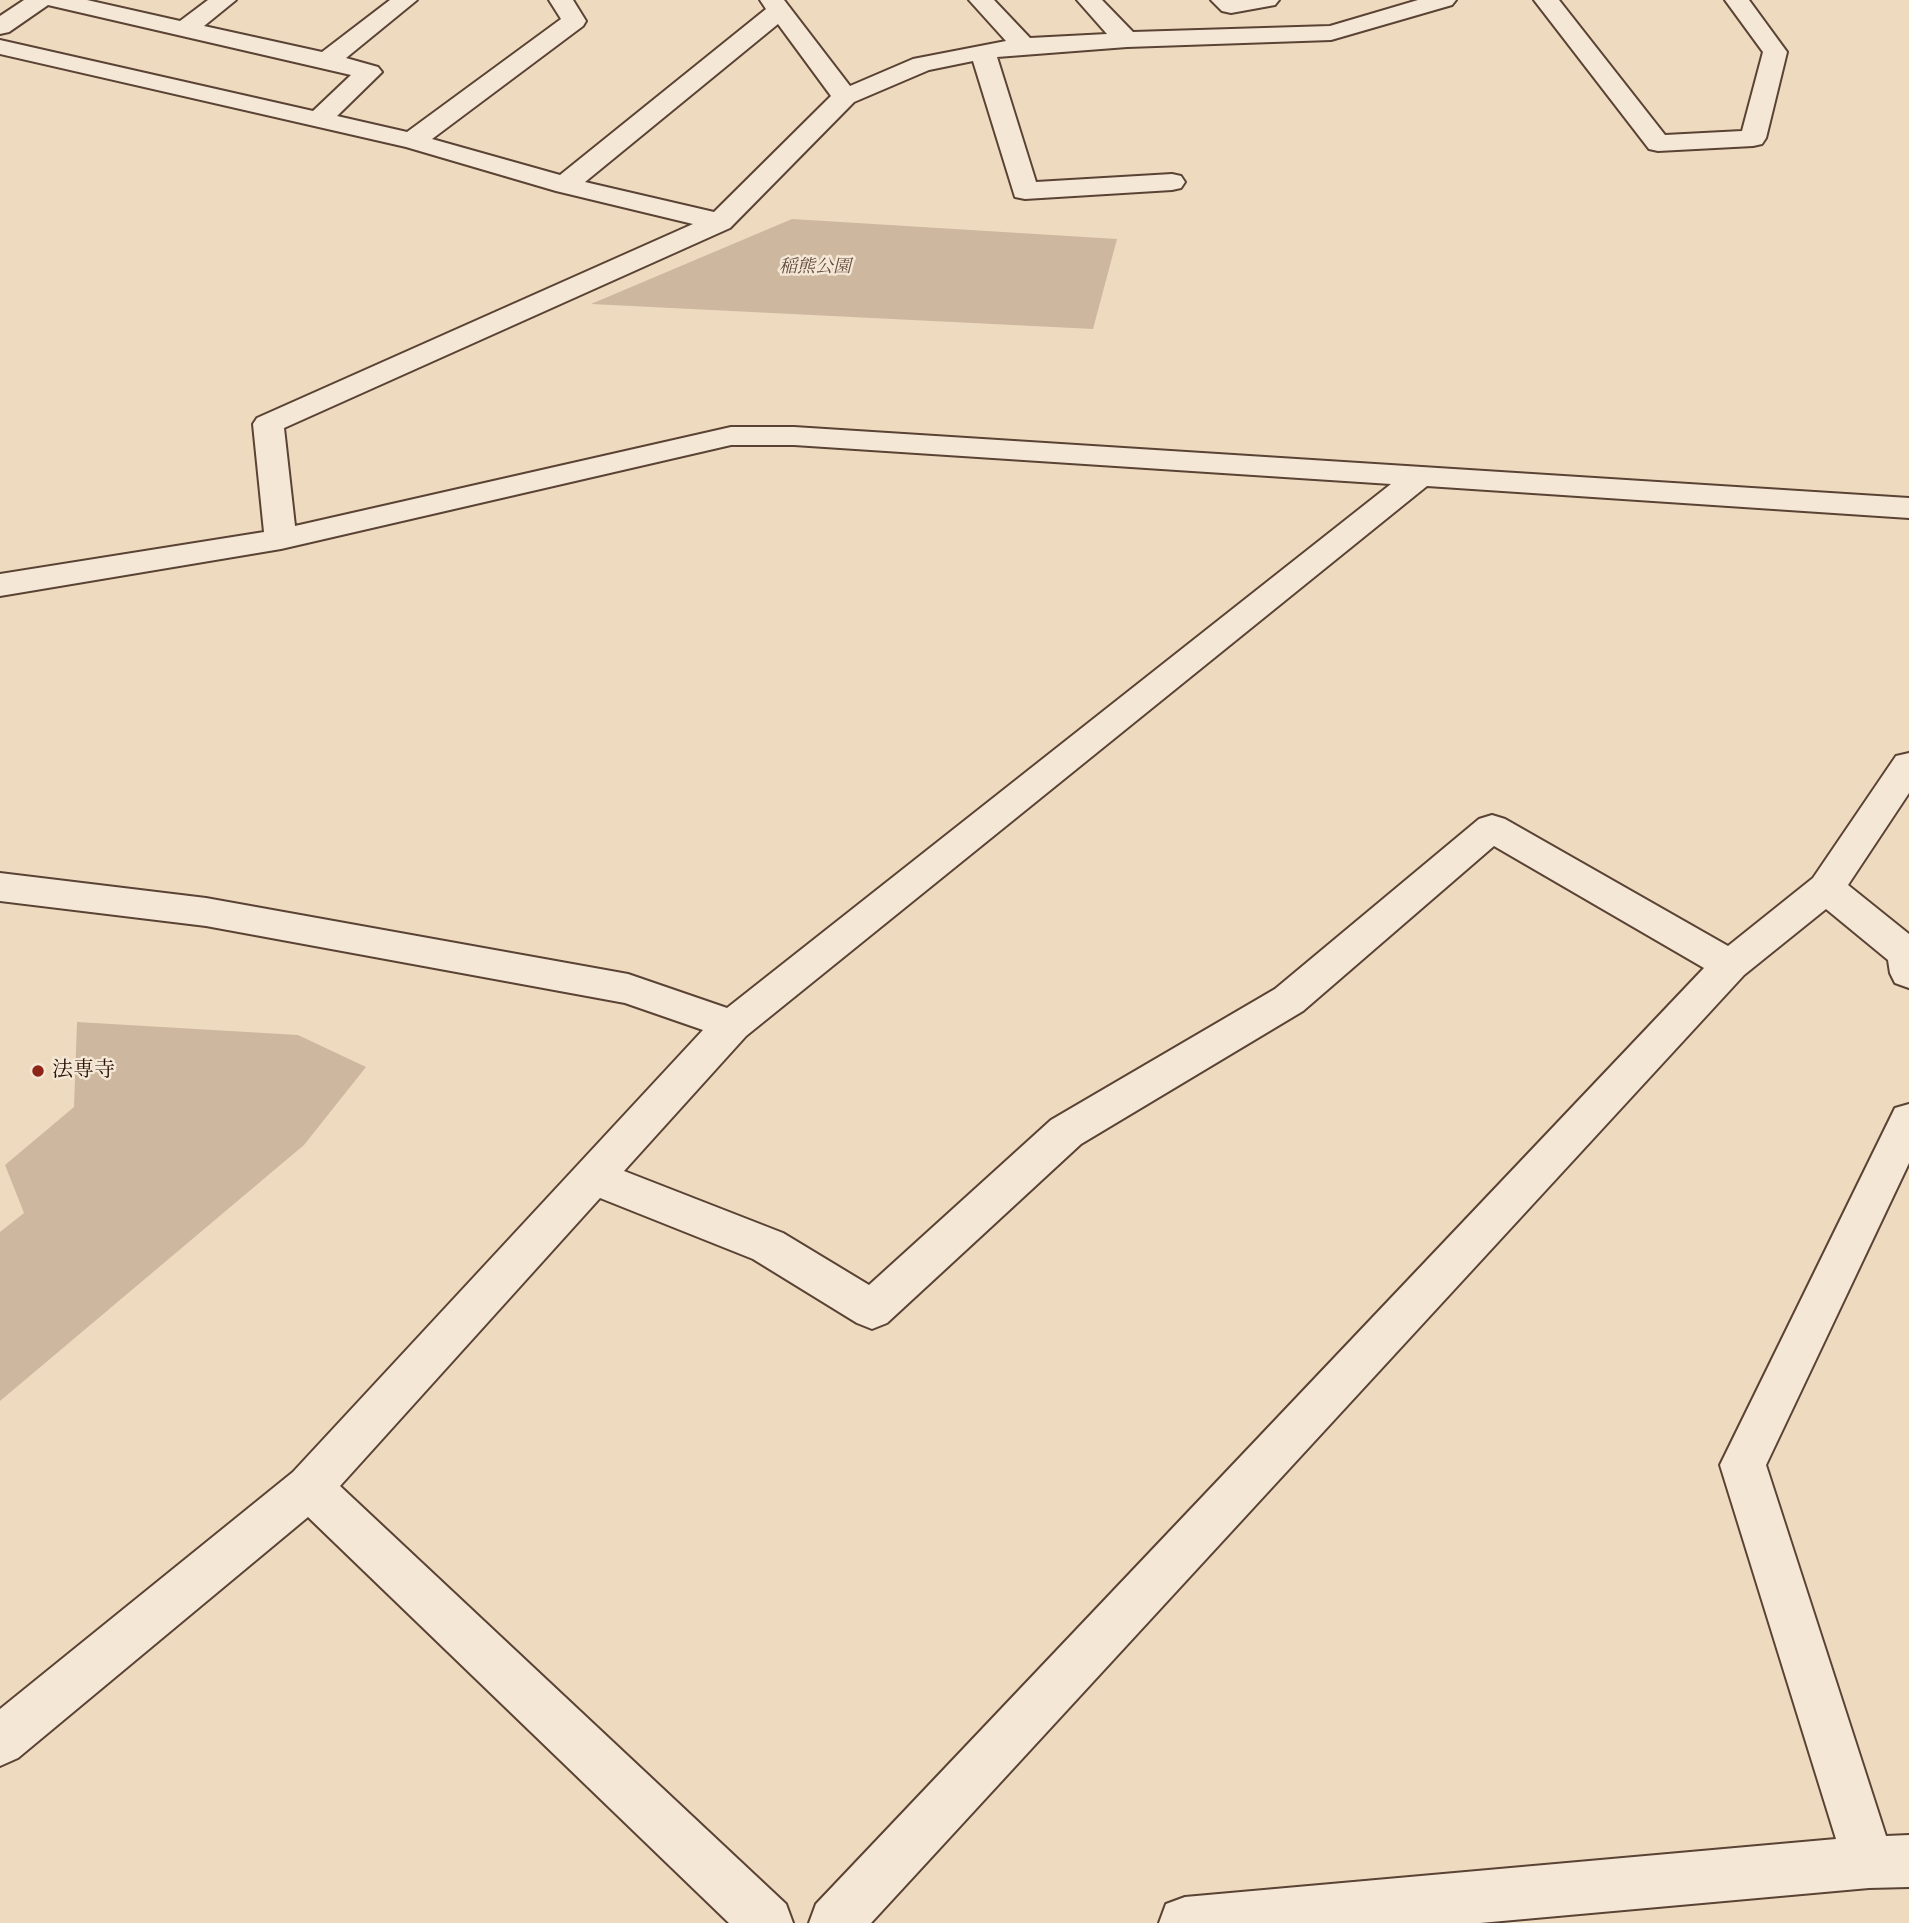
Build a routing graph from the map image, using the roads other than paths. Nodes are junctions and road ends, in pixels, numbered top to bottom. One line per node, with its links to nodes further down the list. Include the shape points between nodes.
1 (40, 0): 15 (street)
2 (55, 0): 16 (street)
3 (224, 0): 16 (street)
4 (405, 0): 21 (street)
5 (561, 0): 24 (street, via 573,22)
6 (981, 0): 18 (street)
7 (1089, 0): 17 (street)
8 (1223, 0): 9 (street, via 1231,6)
9 (1267, 0)
10 (1444, 0): 14 (street)
11 (1546, 0): 12 (street, via 1658,143 1753,138 1775,52)
12 (1737, 0)
13 (776, 5): 22 (street); 26 (street)
14 (1375, 9): 17 (street, via 1331,33)
15 (0, 27)
16 (183, 30): 21 (street)
17 (1127, 40): 18 (street)
18 (1024, 46): 20 (street)
19 (0, 47): 23 (street)
20 (983, 52): 22 (street, via 922,64); 25 (street, via 1025,191)
21 (327, 61): 23 (street, via 369,72)
22 (845, 97): 27 (street)
23 (319, 119): 24 (street)
24 (412, 142): 26 (street)
25 (1172, 182)
26 (565, 185): 27 (street)
27 (720, 222): 30 (street, via 268,424)
28 (1422, 475): 29 (street); 30 (street, via 794,436 731,436); 37 (street)
29 (1909, 508)
30 (281, 539): 31 (street)
31 (0, 584)
32 (1909, 765): 34 (street)
33 (0, 887): 37 (street, via 206,912 628,989)
34 (1826, 888): 35 (street); 36 (street, via 1907,954)
35 (1730, 965): 39 (street, via 1492,828 1289,1000 1066,1132 872,1310 768,1246); 44 (street)
36 (1909, 973)
37 (732, 1025): 39 (street)
38 (1909, 1120): 42 (street, via 1743,1465)
39 (593, 1177): 40 (street)
40 (309, 1487): 41 (street); 43 (street)
41 (0, 1741)
42 (1889, 1862): 45 (street)
43 (767, 1923)
44 (835, 1923)
45 (1185, 1923)

